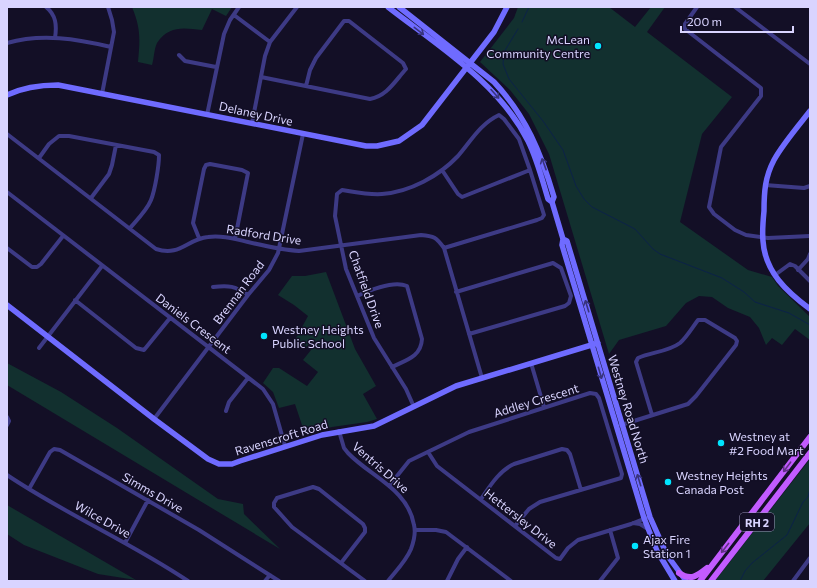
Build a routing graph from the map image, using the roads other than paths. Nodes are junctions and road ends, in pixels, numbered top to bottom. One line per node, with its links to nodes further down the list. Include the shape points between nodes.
1 (46, 7): 11 (street, via 56,21)
2 (108, 7): 14 (street, via 114,32)
3 (239, 7): 10 (street)
4 (297, 7): 12 (street)
5 (388, 7): 17 (street, Westney Road North, one-way to 17)
6 (399, 7): 17 (street, Westney Road North)
7 (507, 7): 17 (street, Delaney Drive, via 494,32)
8 (697, 7): 39 (street, via 685,24 685,29 761,88 762,92 721,147 709,207 735,230 746,235)
9 (735, 7): 16 (street)
10 (234, 14): 12 (street); 18 (street, via 224,34)
11 (55, 38): 13 (street); 14 (street)
12 (270, 42): 19 (street)
13 (7, 43)
14 (111, 47): 21 (street)
15 (179, 55): 18 (street, via 185,61)
16 (810, 64)
17 (468, 66): 27 (street, Delaney Drive, via 422,125 399,141 366,146); 42 (street, Westney Road North, via 494,82 524,120 545,166)
18 (216, 67): 24 (street)
19 (261, 77): 20 (street); 25 (street)
20 (306, 86): 20 (street, via 370,99 377,98 385,94 406,69 403,63 349,21 344,21 316,58)
21 (102, 94): 22 (street, Delaney Drive, via 58,85 43,85); 24 (street, Delaney Drive)
22 (7, 95)
23 (810, 111): 32 (street, via 775,158)
24 (207, 114): 25 (street, Delaney Drive)
25 (252, 123): 27 (street, Delaney Drive)
26 (7, 134): 29 (street, Radford Drive)
27 (303, 134): 45 (street, Brennan Road)
28 (116, 145): 29 (street, via 59,136 49,144); 35 (street, via 109,174); 36 (street, via 159,155 151,200)
29 (39, 158): 35 (street, Radford Drive)
30 (442, 170): 31 (street, via 462,197); 31 (street, Chatfield Drive, via 479,129 499,115 519,139); 43 (street, Chatfield Drive, via 421,183 393,192 363,194 342,190 337,194 335,216)
31 (530, 170): 46 (street, Chatfield Drive, via 543,210 542,218)
32 (765, 185): 33 (street, via 804,188); 39 (street)
33 (810, 186)
34 (7, 192): 37 (street, Daniels Crescent)
35 (91, 198): 36 (street, Radford Drive)
36 (130, 228): 40 (street, Radford Drive, via 156,249 164,252 181,248)
37 (63, 236): 44 (street, via 37,267 32,267); 48 (street, Daniels Crescent)
38 (810, 236): 39 (street)
39 (763, 237): 50 (street, via 765,255)
40 (199, 238): 41 (street, Radford Drive); 41 (street, via 194,223 204,168 210,164 248,173)
41 (235, 239): 45 (street, Radford Drive)
42 (563, 239): 62 (street, Westney Road North, one-way to 42, via 567,241); 63 (street, Westney Road North, via 562,246)
43 (341, 246): 45 (street, Radford Drive, via 299,252); 46 (street, Radford Drive, via 421,235 438,239); 55 (street, Chatfield Drive)
44 (7, 248)
45 (280, 248): 54 (street, Brennan Road, via 269,270)
46 (444, 248): 53 (street)
47 (810, 254): 49 (street)
48 (102, 266): 56 (street); 59 (street, Daniels Crescent)
49 (798, 270): 50 (street, via 790,264); 51 (street)
50 (775, 275): 58 (street, via 789,292)
51 (810, 281)
52 (213, 287): 54 (street, via 231,286)
53 (456, 292): 60 (street); 60 (street, via 553,263 562,268 571,296 565,306)
54 (248, 295): 64 (street, Brennan Road)
55 (356, 296): 67 (street, Chatfield Drive, via 374,338); 67 (street, via 378,287 402,283 407,286 422,347 418,353)
56 (75, 300): 59 (street, via 136,348 144,350); 61 (street)
57 (7, 305): 61 (street, Ravenscroft Road)
58 (810, 308)
59 (170, 318): 64 (street, Daniels Crescent)
60 (469, 334): 69 (street)
61 (48, 336): 65 (street); 75 (street, Ravenscroft Road)
62 (598, 343): 63 (street, Ravenscroft Road); 77 (street, Westney Road North)
63 (592, 346): 66 (street, Ravenscroft Road); 77 (street, Westney Road North, one-way to 77)
64 (209, 347): 68 (street, Daniels Crescent); 75 (street, Brennan Road)
65 (39, 348)
66 (531, 363): 69 (street, Ravenscroft Road); 71 (street)
67 (392, 367): 70 (street, Chatfield Drive)
68 (248, 378): 72 (street, via 229,402); 80 (street, Daniels Crescent, via 270,398)
69 (482, 378): 70 (street, Ravenscroft Road, via 456,386)
70 (414, 407): 78 (street, Ravenscroft Road, via 374,426)
71 (544, 407): 81 (street, Addley Crescent, via 469,432); 87 (street, Addley Crescent, via 590,393 596,394 599,398 622,474 621,478 614,481)
72 (226, 411)
73 (652, 415): 73 (street, via 688,404 736,345 735,338 704,320 698,320 679,344 638,358 636,362); 77 (street)
74 (7, 417): 76 (street)
75 (154, 419): 80 (street, Ravenscroft Road, via 208,459 219,464 232,464)
76 (7, 425)
77 (619, 426): 83 (street, Westney Road North)
78 (338, 431): 80 (street, Ravenscroft Road); 85 (street, Ventris Drive, via 348,453)
79 (810, 437): 101 (main road, RH 2, one-way to 101)
80 (285, 446)
81 (428, 452): 85 (street, Addley Crescent, via 406,464); 88 (street, Hettersley Drive, via 437,466)
82 (810, 453): 115 (main road, RH 2)
83 (629, 456): 90 (street, Westney Road North, one-way to 83); 91 (street, Westney Road North)
84 (7, 475): 86 (street, Wilce Drive)
85 (389, 486): 95 (street, Ventris Drive, via 409,507)
86 (29, 489): 89 (street, Simms Drive, via 54,449); 97 (street, Wilce Drive)
87 (581, 490): 88 (street, via 570,454 562,449 508,466); 93 (street, Addley Crescent, via 540,502 529,509)
88 (481, 499): 93 (street, Hettersley Drive)
89 (148, 500): 97 (street); 103 (street, Simms Drive)
90 (650, 517): 91 (street, Hettersley Drive); 102 (street, Westney Road North, via 667,555)
91 (644, 518): 92 (street, Hettersley Drive); 94 (street, Westney Road North)
92 (631, 524): 94 (street, via 640,524); 96 (street, Hettersley Drive)
93 (515, 526): 96 (street, Hettersley Drive, via 560,559 578,540)
94 (648, 529): 112 (street, Westney Road North, via 661,559)
95 (415, 530): 98 (street, via 446,532); 108 (street, Ventris Drive, via 411,550)
96 (610, 530): 111 (street, via 618,558)
97 (125, 543): 104 (street, Wilce Drive)
98 (467, 547): 109 (street, via 458,558); 110 (street)
99 (810, 558): 116 (street)
100 (341, 563): 100 (street, via 365,532 363,524 313,487 277,498 274,507 292,527); 107 (street)
101 (712, 565): 102 (main road, via 689,578); 114 (main road, RH 2)
102 (679, 573): 113 (street, Westney Road North)
103 (270, 575): 105 (street); 106 (street, Simms Drive)
104 (188, 581)
105 (265, 581)
106 (279, 581)
107 (365, 581)
108 (388, 581)
109 (447, 581)
110 (511, 581)
111 (600, 581)
112 (675, 581)
113 (686, 581)
114 (700, 581)
115 (711, 581)
116 (793, 581)

